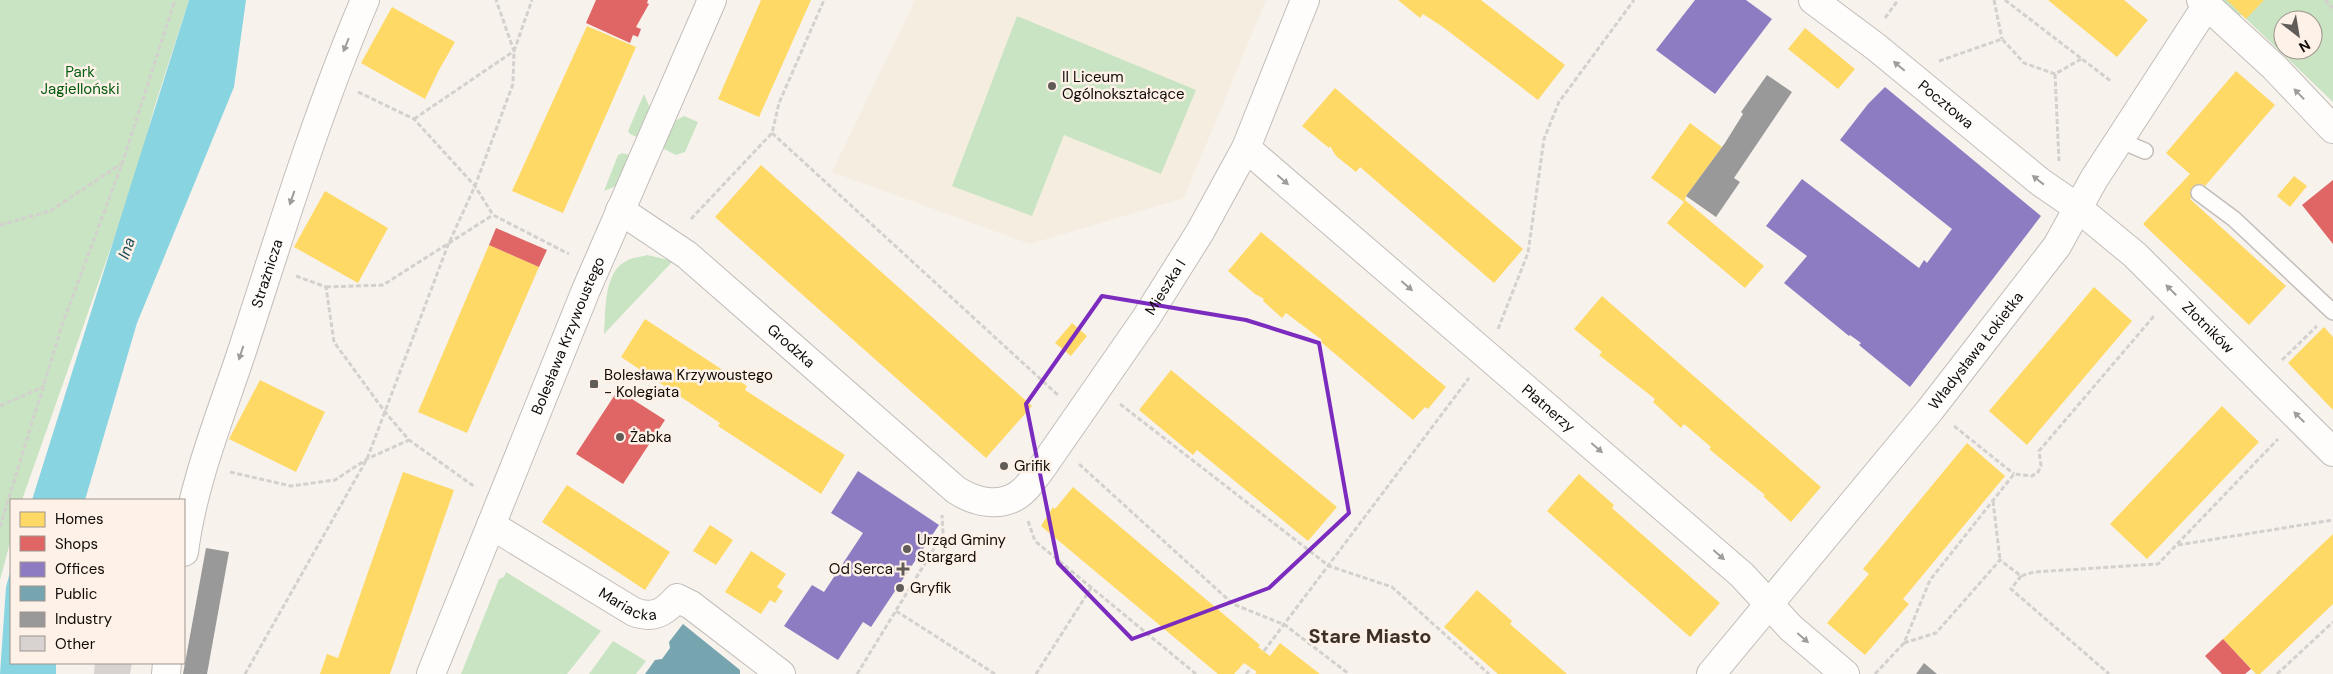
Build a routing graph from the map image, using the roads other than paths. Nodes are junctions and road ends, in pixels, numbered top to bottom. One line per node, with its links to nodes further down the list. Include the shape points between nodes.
1 (365, 0): 17 (street, Strażnicza, one-way to 17, via 283,224 204,465)
2 (712, 0): 12 (street, Bolesława Krzywoustego)
3 (1305, 0): 8 (street, Mieszka I)
4 (1813, 0): 11 (street, Pocztowa, one-way to 4, via 2039,181 1876,47)
5 (2204, 3): 6 (street, one-way to 5, via 2274,67); 7 (street, Władysława Łokietka)
6 (2333, 129)
7 (2119, 140): 9 (lane); 11 (street, Władysława Łokietka)
8 (1246, 148): 15 (street, Mieszka I, via 1200,232 1146,318 1028,486 1006,500 989,502); 18 (street, Płatnerzy, one-way to 18, via 1622,470)
9 (2145, 150)
10 (2198, 193): 13 (lane, via 2234,219)
11 (2078, 208): 14 (street, Złotników, one-way to 11, via 2135,255); 18 (street, Władysława Łokietka, via 2057,246 1930,410)
12 (620, 210): 15 (street, Grodzka, via 687,255); 16 (street, Bolesława Krzywoustego)
13 (2332, 311)
14 (2333, 452)
15 (949, 497)
16 (491, 525): 19 (street, Bolesława Krzywoustego); 20 (street, Mariacka, via 634,612 645,616 656,614 677,598 691,605)
17 (185, 543)
18 (1770, 603): 21 (street, Władysława Łokietka); 22 (street, Płatnerzy, one-way to 22, via 1791,628)
19 (431, 674)
20 (781, 674)
21 (1711, 674)
22 (1845, 674)

